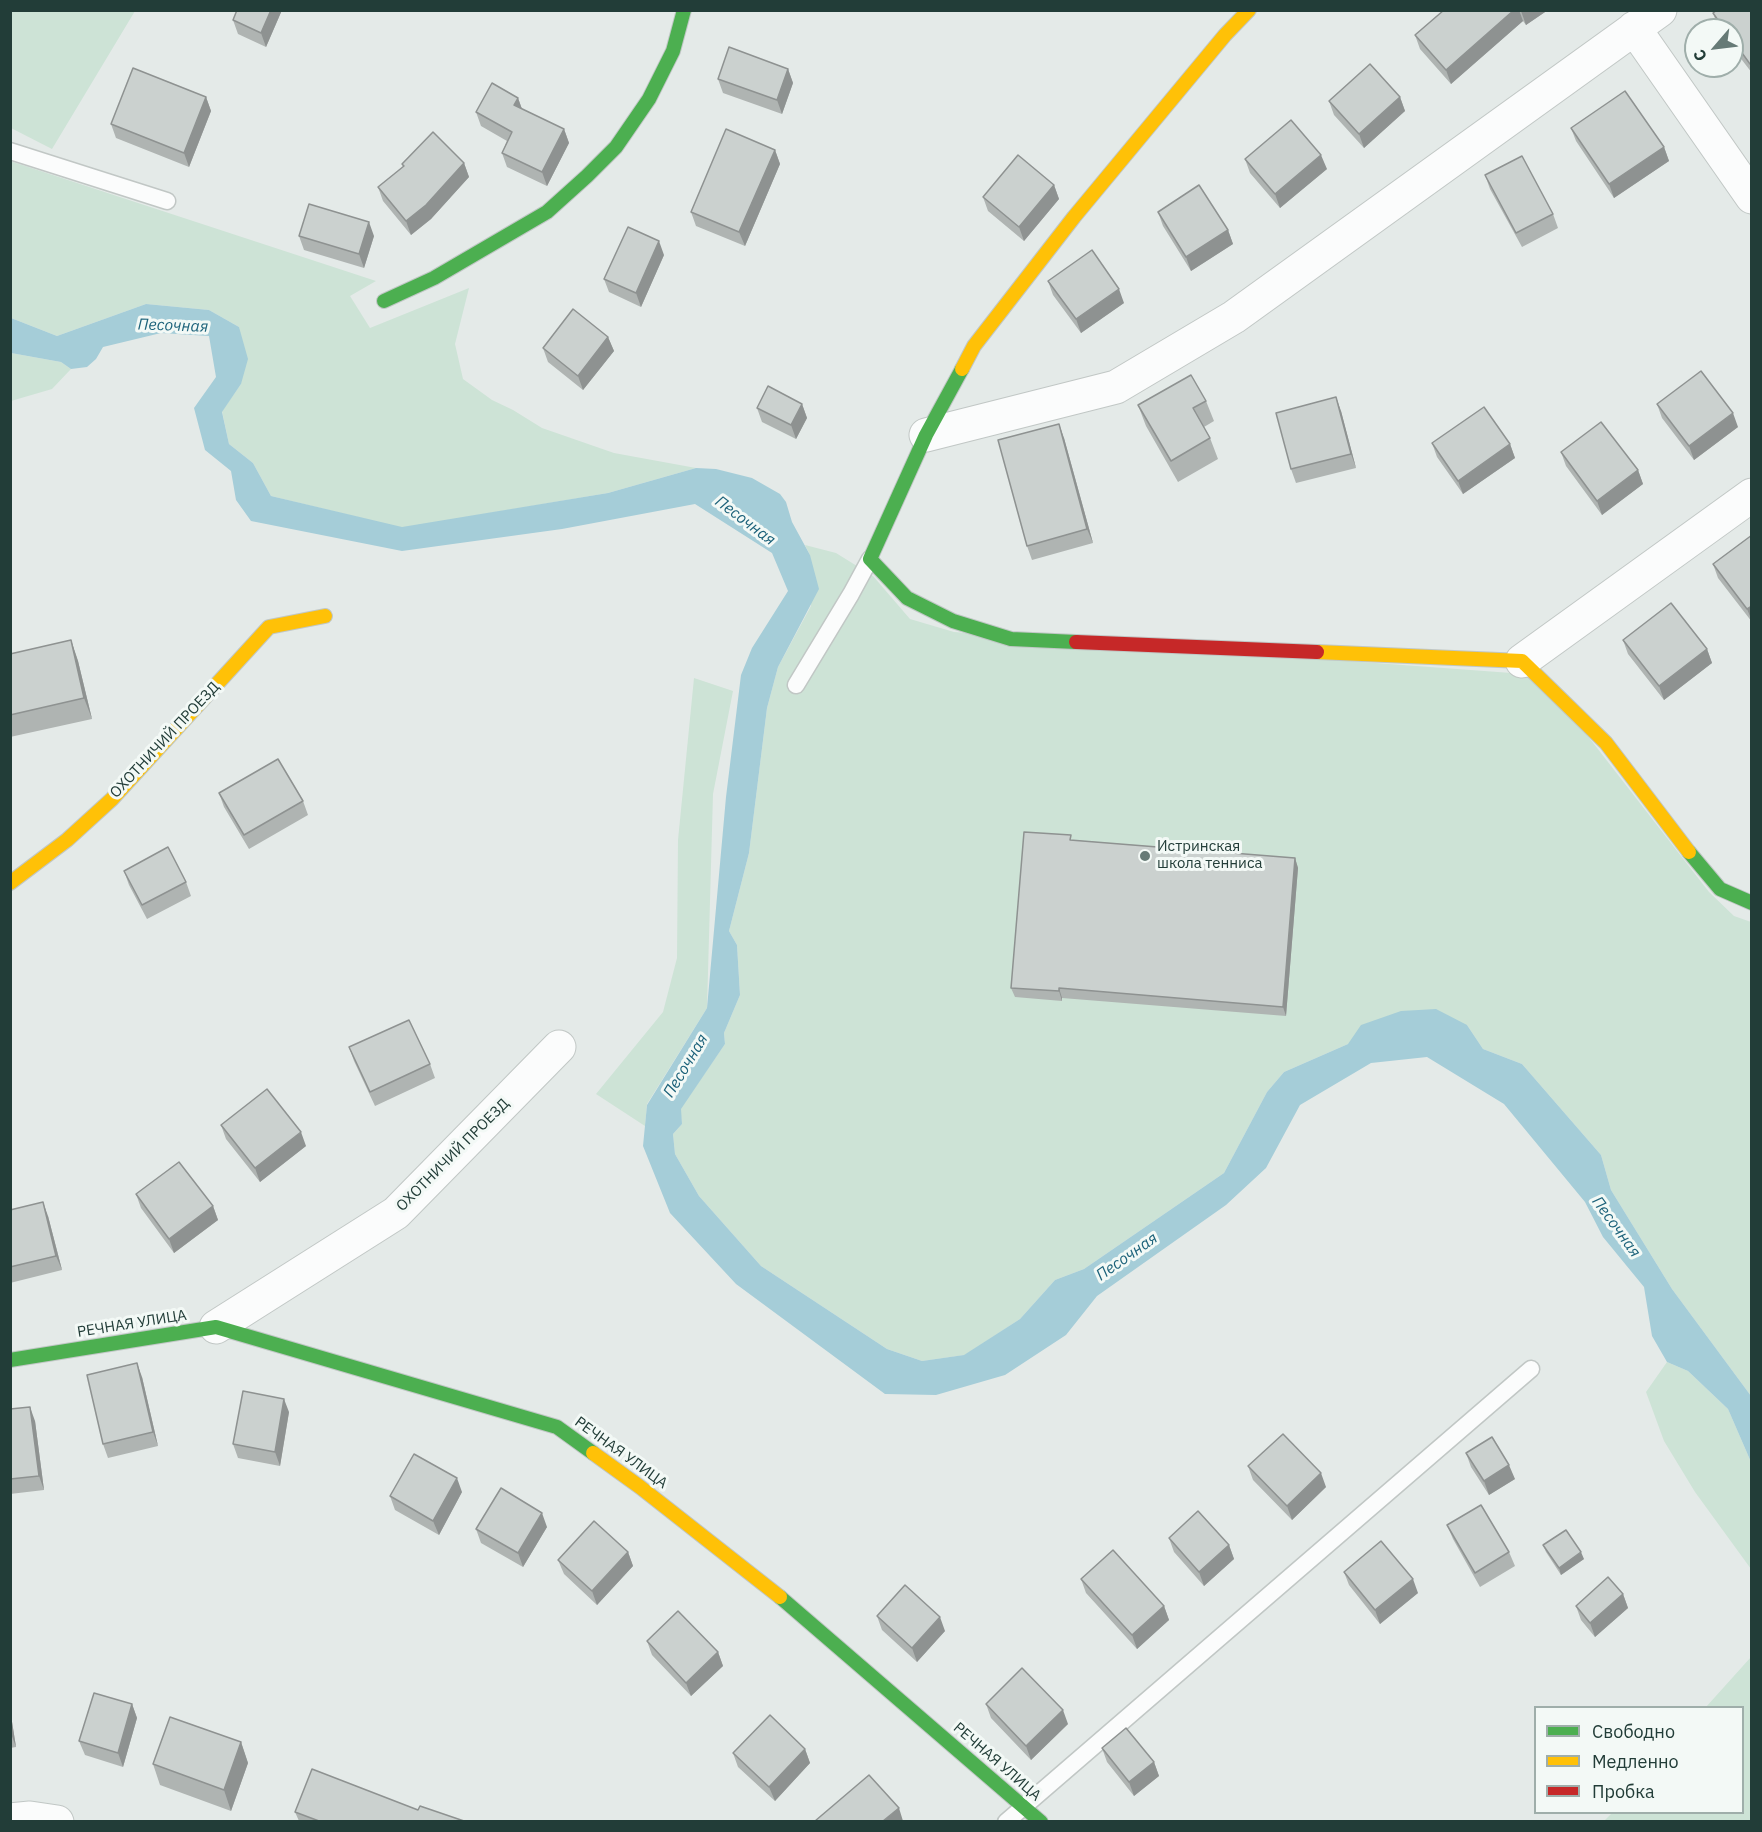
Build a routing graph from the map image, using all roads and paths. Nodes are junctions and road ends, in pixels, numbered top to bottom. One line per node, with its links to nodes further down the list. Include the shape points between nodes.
1 (684, 10): 7 (street, via 673,51 649,99 616,147 587,176 547,212 434,278)
2 (1249, 10): 8 (street, via 1074,217 974,346)
3 (1647, 19): 5 (street); 8 (street, via 1234,317 1116,387)
4 (10, 151): 6 (lane)
5 (1752, 197)
6 (167, 201)
7 (384, 301)
8 (926, 435): 10 (street)
9 (1752, 495): 12 (street)
10 (870, 559): 12 (street, via 907,598 953,621 1011,639); 13 (lane)
11 (325, 616): 14 (street, ОХОТНИЧИЙ ПРОЕЗД, via 269,627 112,799 67,840)
12 (1522, 661): 15 (street, via 1606,742 1720,889)
13 (796, 685)
14 (10, 883)
15 (1752, 903)
16 (559, 1047): 17 (street, ОХОТНИЧИЙ ПРОЕЗД, via 396,1213)
17 (216, 1327): 18 (street, РЕЧНАЯ УЛИЦА); 20 (street, РЕЧНАЯ УЛИЦА, via 557,1427 764,1583)
18 (10, 1360)
19 (1531, 1369): 20 (lane)
20 (1023, 1807): 23 (lane); 24 (street, РЕЧНАЯ УЛИЦА)
21 (10, 1820): 22 (street)
22 (57, 1821)
23 (1006, 1821)
24 (1041, 1821)

